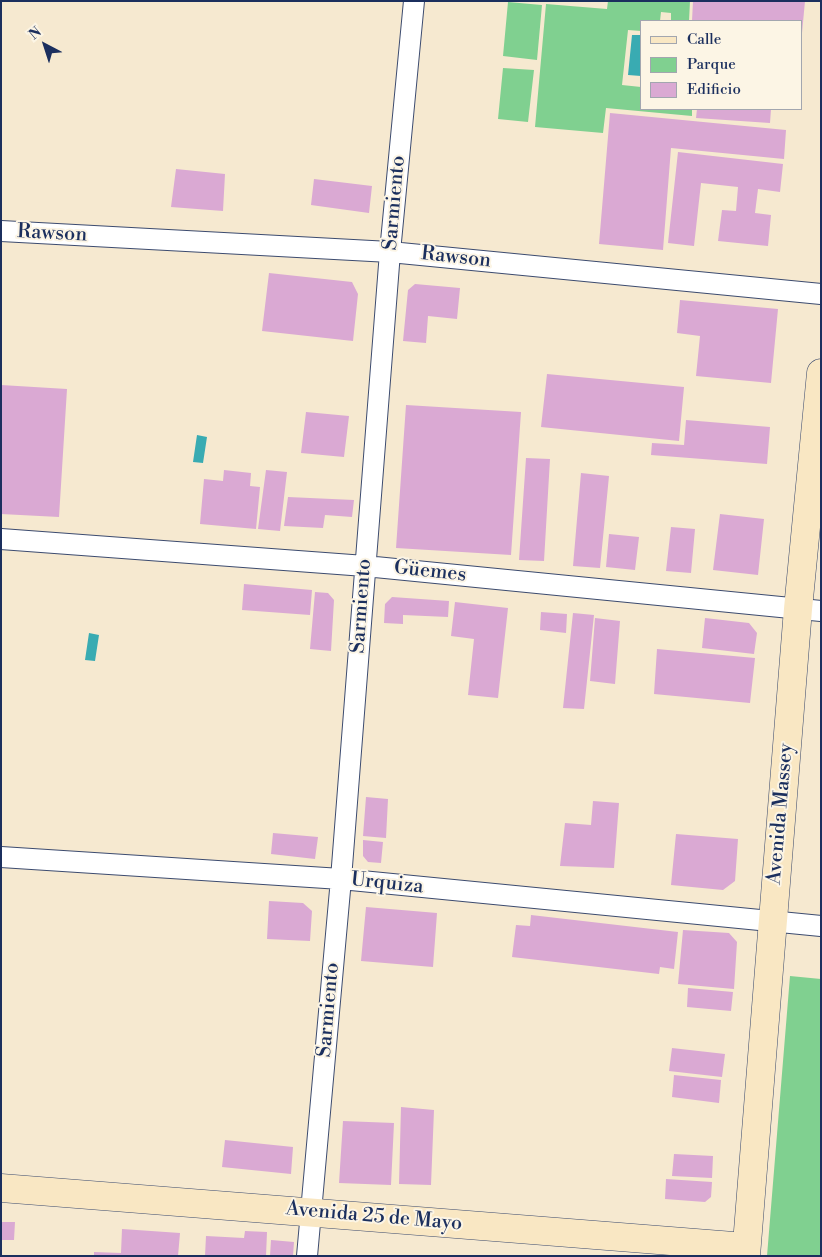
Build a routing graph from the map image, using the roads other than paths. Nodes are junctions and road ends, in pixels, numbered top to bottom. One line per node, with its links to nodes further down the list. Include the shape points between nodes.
1 (414, 1): 3 (street, Sarmiento)
2 (1, 231): 3 (street, Rawson)
3 (390, 252): 4 (street, Rawson); 7 (street, Sarmiento)
4 (821, 294)
5 (821, 373): 8 (main road, Avenida Massey)
6 (1, 539): 7 (street, Güemes)
7 (365, 566): 8 (street, Güemes); 10 (street, Sarmiento)
8 (809, 610): 11 (main road, Avenida Massey)
9 (1, 857): 10 (street, Urquiza)
10 (341, 879): 11 (street, Urquiza); 14 (street, Sarmiento)
11 (772, 922): 12 (street, Urquiza); 15 (main road, Avenida Massey)
12 (821, 926)
13 (1, 1188): 14 (main road, Avenida 25 de Mayo)
14 (311, 1211): 15 (main road, Avenida 25 de Mayo); 16 (street, Sarmiento)
15 (746, 1251)
16 (307, 1256)

